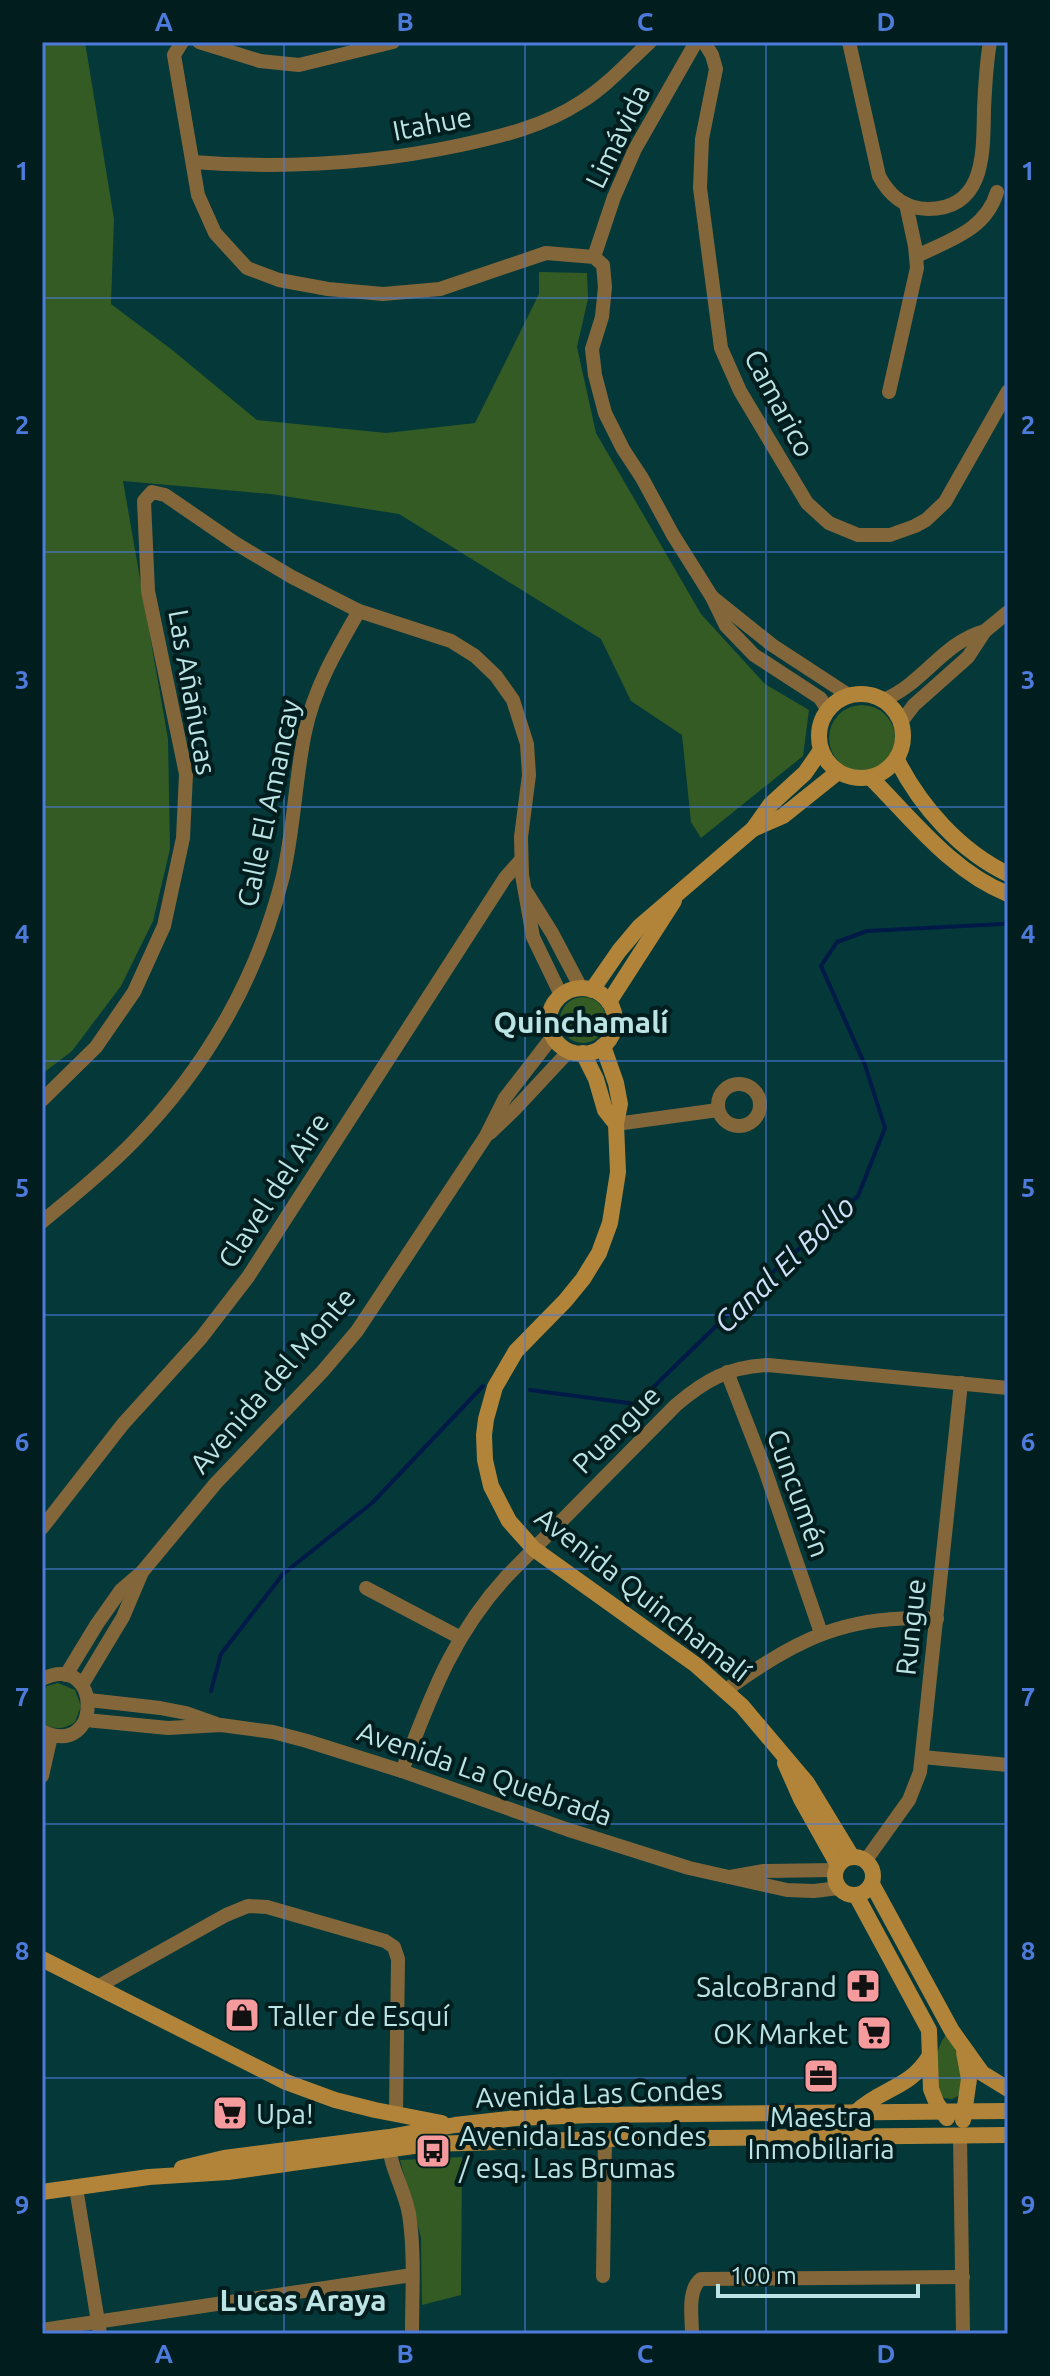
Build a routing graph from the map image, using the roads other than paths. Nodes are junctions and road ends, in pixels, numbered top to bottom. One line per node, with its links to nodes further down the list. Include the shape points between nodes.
1 (182, 42): 9 (street, via 174,55)
2 (199, 42): 3 (street, via 260,61 299,65)
3 (393, 42)
4 (650, 42): 9 (street, Itahue, via 581,103 504,135 348,163)
5 (696, 42): 13 (street, Limávida, via 635,149)
6 (704, 42): 14 (street, Camarico, via 716,69 702,139 700,188 721,348 740,391 807,503 829,523 858,535 890,535 926,520 945,502)
7 (849, 42): 11 (street, via 876,169 884,185)
8 (990, 42): 11 (street, via 982,164 974,184 941,207)
9 (193, 162): 13 (street, via 198,195 215,233 247,268 279,280 383,294 440,289 546,253)
10 (997, 192): 12 (street, via 977,225)
11 (906, 204): 12 (street)
12 (917, 256): 15 (street)
13 (594, 257): 16 (street, via 603,265 604,276 602,317 592,349 605,413)
14 (1008, 391)
15 (889, 392)
16 (712, 597): 20 (street); 22 (street, via 743,645 820,698)
17 (359, 611): 29 (street, via 451,641 486,665 505,688 519,714 529,759); 41 (street, Las Añañucas, via 279,570 165,495 152,492 144,501 148,591 186,774 183,838 164,926 134,992 96,1047); 45 (street, Calle El Amancay, via 310,713 279,891 235,1003 194,1071 154,1121)
18 (1008, 612): 19 (street)
19 (985, 631): 21 (street, via 958,642); 23 (street, via 968,657)
20 (850, 696): 21 (street); 22 (street)
21 (883, 700): 23 (street)
22 (828, 710): 24 (street, via 820,729)
23 (901, 722): 25 (street, via 903,745)
24 (821, 750): 26 (street); 28 (street)
25 (897, 760): 27 (street); 30 (street, via 942,824 974,854)
26 (838, 772): 27 (street); 28 (street, via 783,816)
27 (871, 778): 31 (street, via 950,857)
28 (753, 829): 34 (street)
29 (521, 860): 32 (street); 49 (street, Clavel del Aire, via 248,1277)
30 (1007, 873): 31 (street)
31 (991, 886): 33 (street)
32 (525, 889): 35 (street); 36 (street, via 533,937)
33 (1008, 894)
34 (677, 896): 35 (street, via 640,926); 37 (street)
35 (586, 989): 36 (street); 37 (street)
36 (561, 995): 38 (street, via 549,1018)
37 (609, 1002): 39 (street, via 615,1025)
38 (553, 1036): 40 (street); 44 (street, Avenida del Monte, via 505,1098)
39 (603, 1046): 40 (street); 43 (street, Avenida Quinchamalí, via 620,1098)
40 (576, 1052): 43 (street, Avenida Quinchamalí, via 596,1079 605,1110); 44 (street, Avenida del Monte)
41 (42, 1100)
42 (718, 1110): 43 (street)
43 (616, 1124): 50 (street, Avenida Quinchamalí, via 617,1190 599,1253 575,1290 509,1361 486,1419 484,1448 491,1486 509,1521)
44 (486, 1136): 51 (street, Avenida del Monte, via 357,1331 216,1483)
45 (42, 1222)
46 (727, 1372): 47 (street, Puangue, via 768,1365); 50 (street, Puangue, via 676,1405); 54 (street, Cuncumén)
47 (961, 1383): 48 (street, Puangue); 53 (street, Rungue)
48 (1008, 1388)
49 (42, 1528)
50 (534, 1549): 55 (street, Puangue); 59 (street, Avenida Quinchamalí)
51 (142, 1572): 56 (street, Avenida del Monte, via 121,1590); 58 (street, Avenida del Monte, via 123,1617)
52 (366, 1588): 55 (street)
53 (937, 1619): 54 (street, via 877,1620); 64 (street, Rungue)
54 (821, 1633): 59 (street)
55 (459, 1637): 66 (street, Puangue)
56 (66, 1675): 57 (street); 58 (street)
57 (43, 1676)
58 (82, 1685): 60 (street)
59 (726, 1690): 68 (street, Avenida Quinchamalí, via 814,1793)
60 (89, 1700): 61 (street); 62 (street, Avenida La Quebrada, via 173,1710)
61 (86, 1720): 62 (street, Avenida La Quebrada, via 168,1728); 63 (street, via 75,1732)
62 (221, 1725): 66 (street, Avenida La Quebrada, via 273,1732)
63 (47, 1734): 67 (street)
64 (922, 1757): 65 (street); 68 (street, Rungue, via 909,1800)
65 (1008, 1765)
66 (402, 1771): 69 (street, Avenida La Quebrada, via 656,1858)
67 (42, 1776)
68 (848, 1863): 69 (street, Avenida La Quebrada); 70 (street, via 873,1871); 71 (street, via 836,1882)
69 (730, 1877): 71 (street, Avenida La Quebrada, via 787,1890)
70 (872, 1884): 72 (street); 75 (street)
71 (839, 1888): 72 (street)
72 (856, 1895): 77 (street, via 924,2018)
73 (42, 1959): 74 (street)
74 (97, 1987): 83 (street, via 286,2082); 83 (street, via 248,1906 385,1941 398,1959)
75 (952, 2031): 76 (street); 77 (street, via 938,2032)
76 (963, 2047): 78 (street, via 982,2073); 82 (street, via 969,2079)
77 (930, 2051): 80 (street, via 911,2079); 81 (street, via 931,2089)
78 (1008, 2089)
79 (1008, 2111): 82 (street, Avenida Las Condes)
80 (856, 2112): 81 (street, Avenida Las Condes); 84 (street, Avenida Las Condes, via 541,2116)
81 (943, 2112): 82 (street, Avenida Las Condes); 86 (street)
82 (965, 2112): 86 (street)
83 (396, 2114): 84 (street)
84 (455, 2125): 88 (street); 89 (street, Avenida Las Condes)
85 (1008, 2135): 86 (street, Avenida Las Condes)
86 (960, 2136): 87 (street, Avenida Las Condes); 94 (street)
87 (605, 2139): 88 (street, Avenida Las Condes); 93 (street)
88 (530, 2141): 89 (street, Avenida Las Condes)
89 (389, 2143): 90 (street, Avenida Las Condes, via 224,2158); 92 (street, via 408,2211)
90 (76, 2188): 91 (street, Avenida Las Condes); 95 (street)
91 (42, 2192)
92 (412, 2275): 95 (street); 97 (street)
93 (603, 2276)
94 (963, 2277): 98 (street, via 705,2278 692,2291); 99 (street)
95 (99, 2328): 96 (street)
96 (42, 2330)
97 (412, 2334)
98 (692, 2334)
99 (963, 2334)

